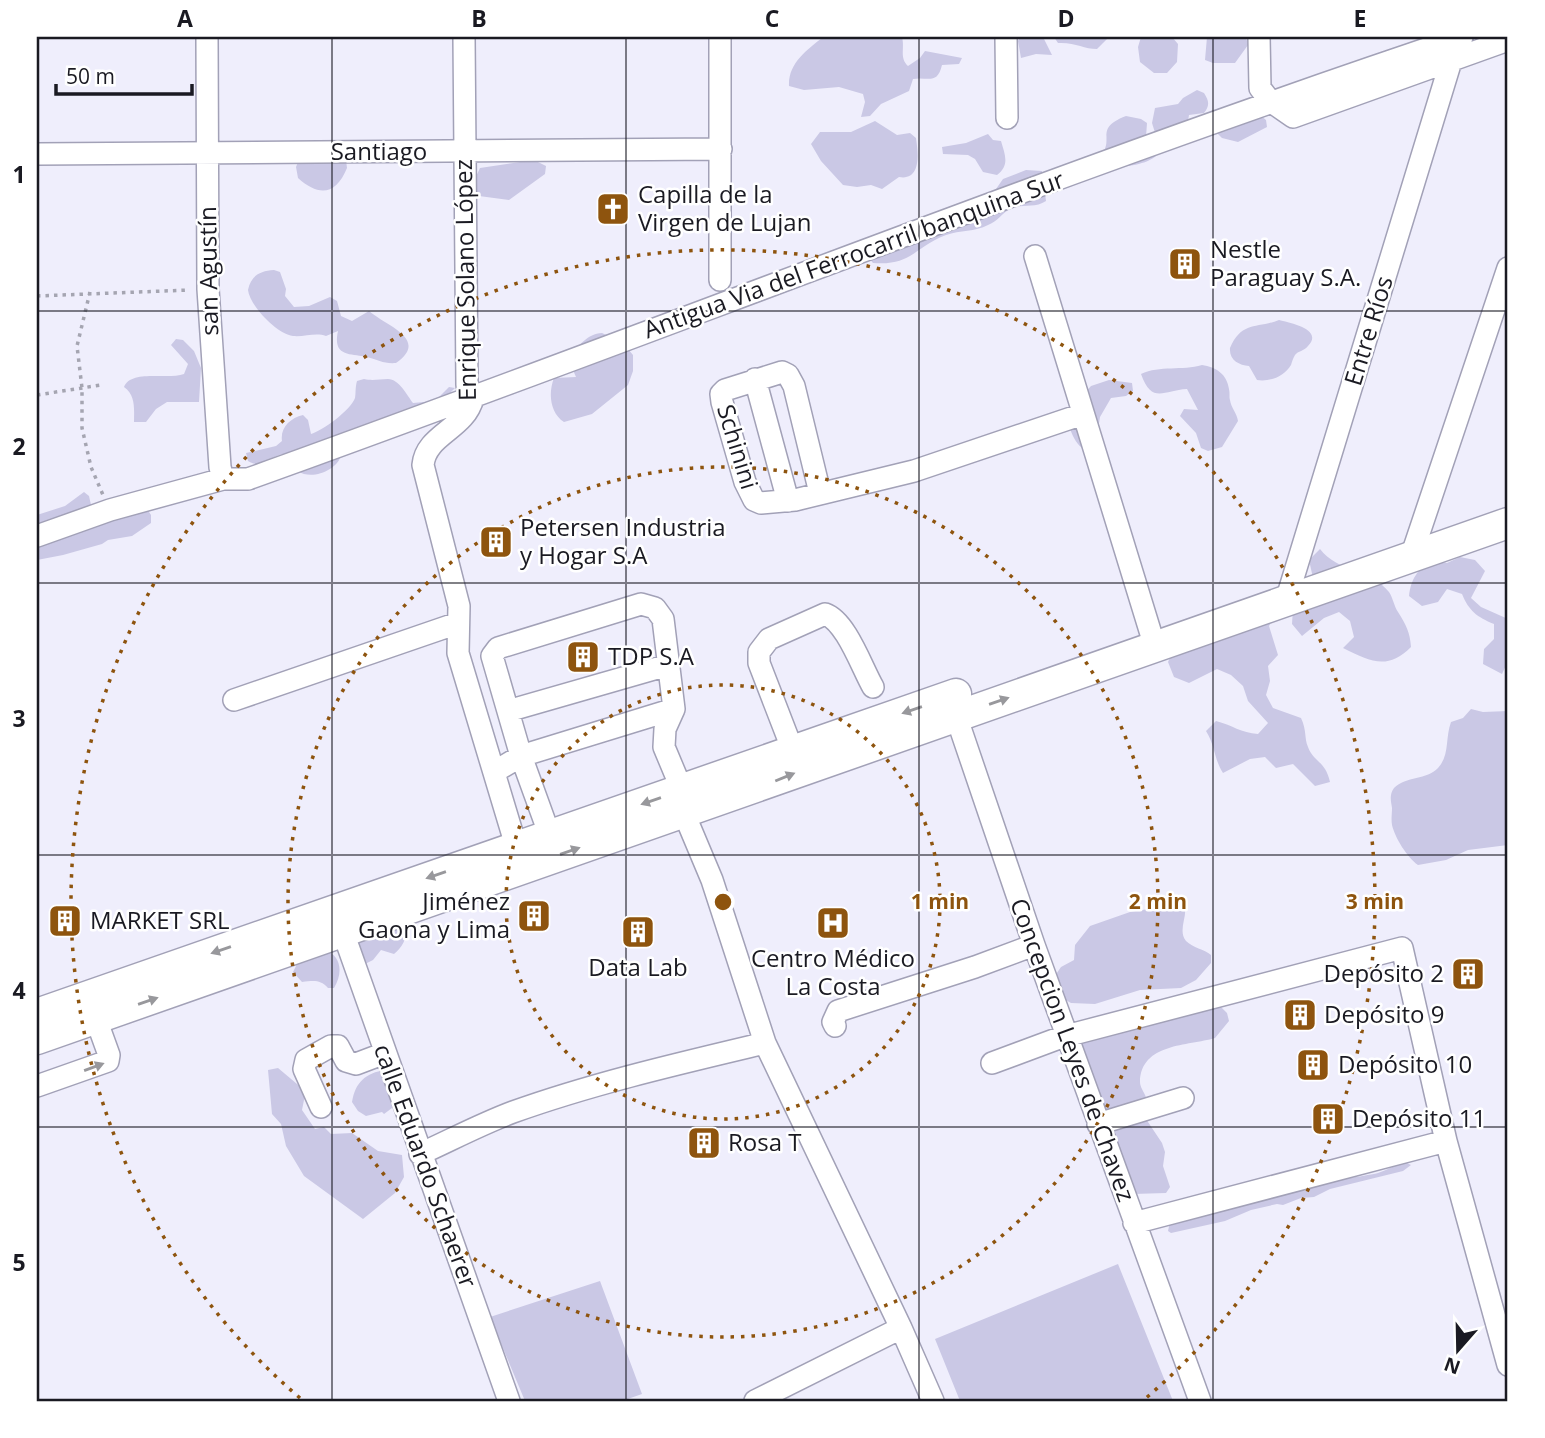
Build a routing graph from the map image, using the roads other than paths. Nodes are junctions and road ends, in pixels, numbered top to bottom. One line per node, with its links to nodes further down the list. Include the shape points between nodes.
1 (207, 37): 12 (street, san Agustín)
2 (464, 37): 13 (street, Enrique Solano López)
3 (720, 37): 11 (street)
4 (1006, 37): 10 (street)
5 (1259, 37): 9 (street, via 1260,88)
6 (1462, 37): 9 (street, Antigua Via del Ferrocarril banquina Sur)
7 (1508, 40): 8 (street)
8 (1451, 61): 9 (street, via 1293,117); 30 (street, Entre Ríos)
9 (1270, 101): 21 (street, Antigua Via del Ferrocarril banquina Sur)
10 (1007, 118)
11 (721, 149): 13 (street, Santiago); 17 (street)
12 (207, 152): 13 (street, Santiago); 14 (street, Santiago); 23 (street, san Agustín, via 208,289)
13 (464, 152): 21 (street, Enrique Solano López, via 467,385)
14 (37, 154)
15 (1035, 256): 22 (street)
16 (1508, 268): 19 (street)
17 (720, 280)
18 (1508, 323): 19 (street)
19 (1486, 331): 29 (street)
20 (755, 379): 24 (street, Schinini, via 782,372 792,380); 25 (street); 25 (street, Schinini, via 725,390 722,402 754,500)
21 (473, 398): 23 (street, Antigua Via del Ferrocarril banquina Sur, via 248,479); 31 (street, Enrique Solano López, via 464,418 429,447 423,465 457,597)
22 (1083, 414): 24 (street, Schinini, via 914,471); 32 (street)
23 (223, 479): 28 (street, via 110,510)
24 (821, 493): 25 (street, Schinini)
25 (788, 501)
26 (1508, 502): 29 (highway)
27 (1508, 523): 29 (highway)
28 (37, 537)
29 (1415, 545): 30 (highway)
30 (1291, 589): 32 (highway)
31 (458, 623): 35 (street); 41 (street, Enrique Solano López, via 458,653)
32 (1152, 637): 36 (highway)
33 (668, 665): 37 (street); 38 (street); 38 (street, via 663,619 655,608 641,604 498,648 492,656)
34 (873, 687): 39 (street, via 842,626 831,616 825,614 769,639 759,652 759,663)
35 (234, 700)
36 (952, 707): 39 (highway, one-way to 39); 42 (highway, one-way to 36, via 765,785); 46 (street, Concepcion Leyes de Chavez)
37 (674, 709): 40 (street); 42 (street, via 665,729 664,747)
38 (508, 711): 40 (street)
39 (793, 751): 42 (highway)
40 (521, 756): 41 (street); 43 (street)
41 (495, 772): 44 (street, Enrique Solano López)
42 (683, 801): 43 (highway, one-way to 43); 44 (highway, one-way to 42); 52 (street)
43 (550, 836): 44 (highway)
44 (520, 858): 45 (highway)
45 (338, 920): 47 (highway, one-way to 47); 48 (highway, one-way to 45); 53 (street, calle Eduardo Schaerer)
46 (1034, 945): 49 (street, via 838,1012); 50 (street, Concepcion Leyes de Chavez)
47 (37, 1014)
48 (96, 1019): 51 (highway); 55 (street, one-way to 48, via 108,1062)
49 (835, 1026)
50 (1067, 1036): 54 (street); 58 (street, Concepcion Leyes de Chavez); 59 (street, via 1402,948)
51 (37, 1039)
52 (765, 1043): 60 (street, via 549,1100); 62 (street)
53 (385, 1054): 57 (street, via 356,1064 346,1061 338,1046 331,1046 306,1060 304,1069); 60 (street, calle Eduardo Schaerer)
54 (992, 1063)
55 (37, 1086)
56 (1183, 1098): 58 (street)
57 (321, 1107)
58 (1098, 1124): 61 (street, Concepcion Leyes de Chavez)
59 (1446, 1141): 61 (street); 63 (street)
60 (420, 1154): 64 (street, calle Eduardo Schaerer)
61 (1133, 1223): 67 (street, Concepcion Leyes de Chavez)
62 (901, 1328): 65 (street); 66 (street)
63 (1508, 1366)
64 (509, 1401)
65 (755, 1401)
66 (933, 1401)
67 (1200, 1401)

